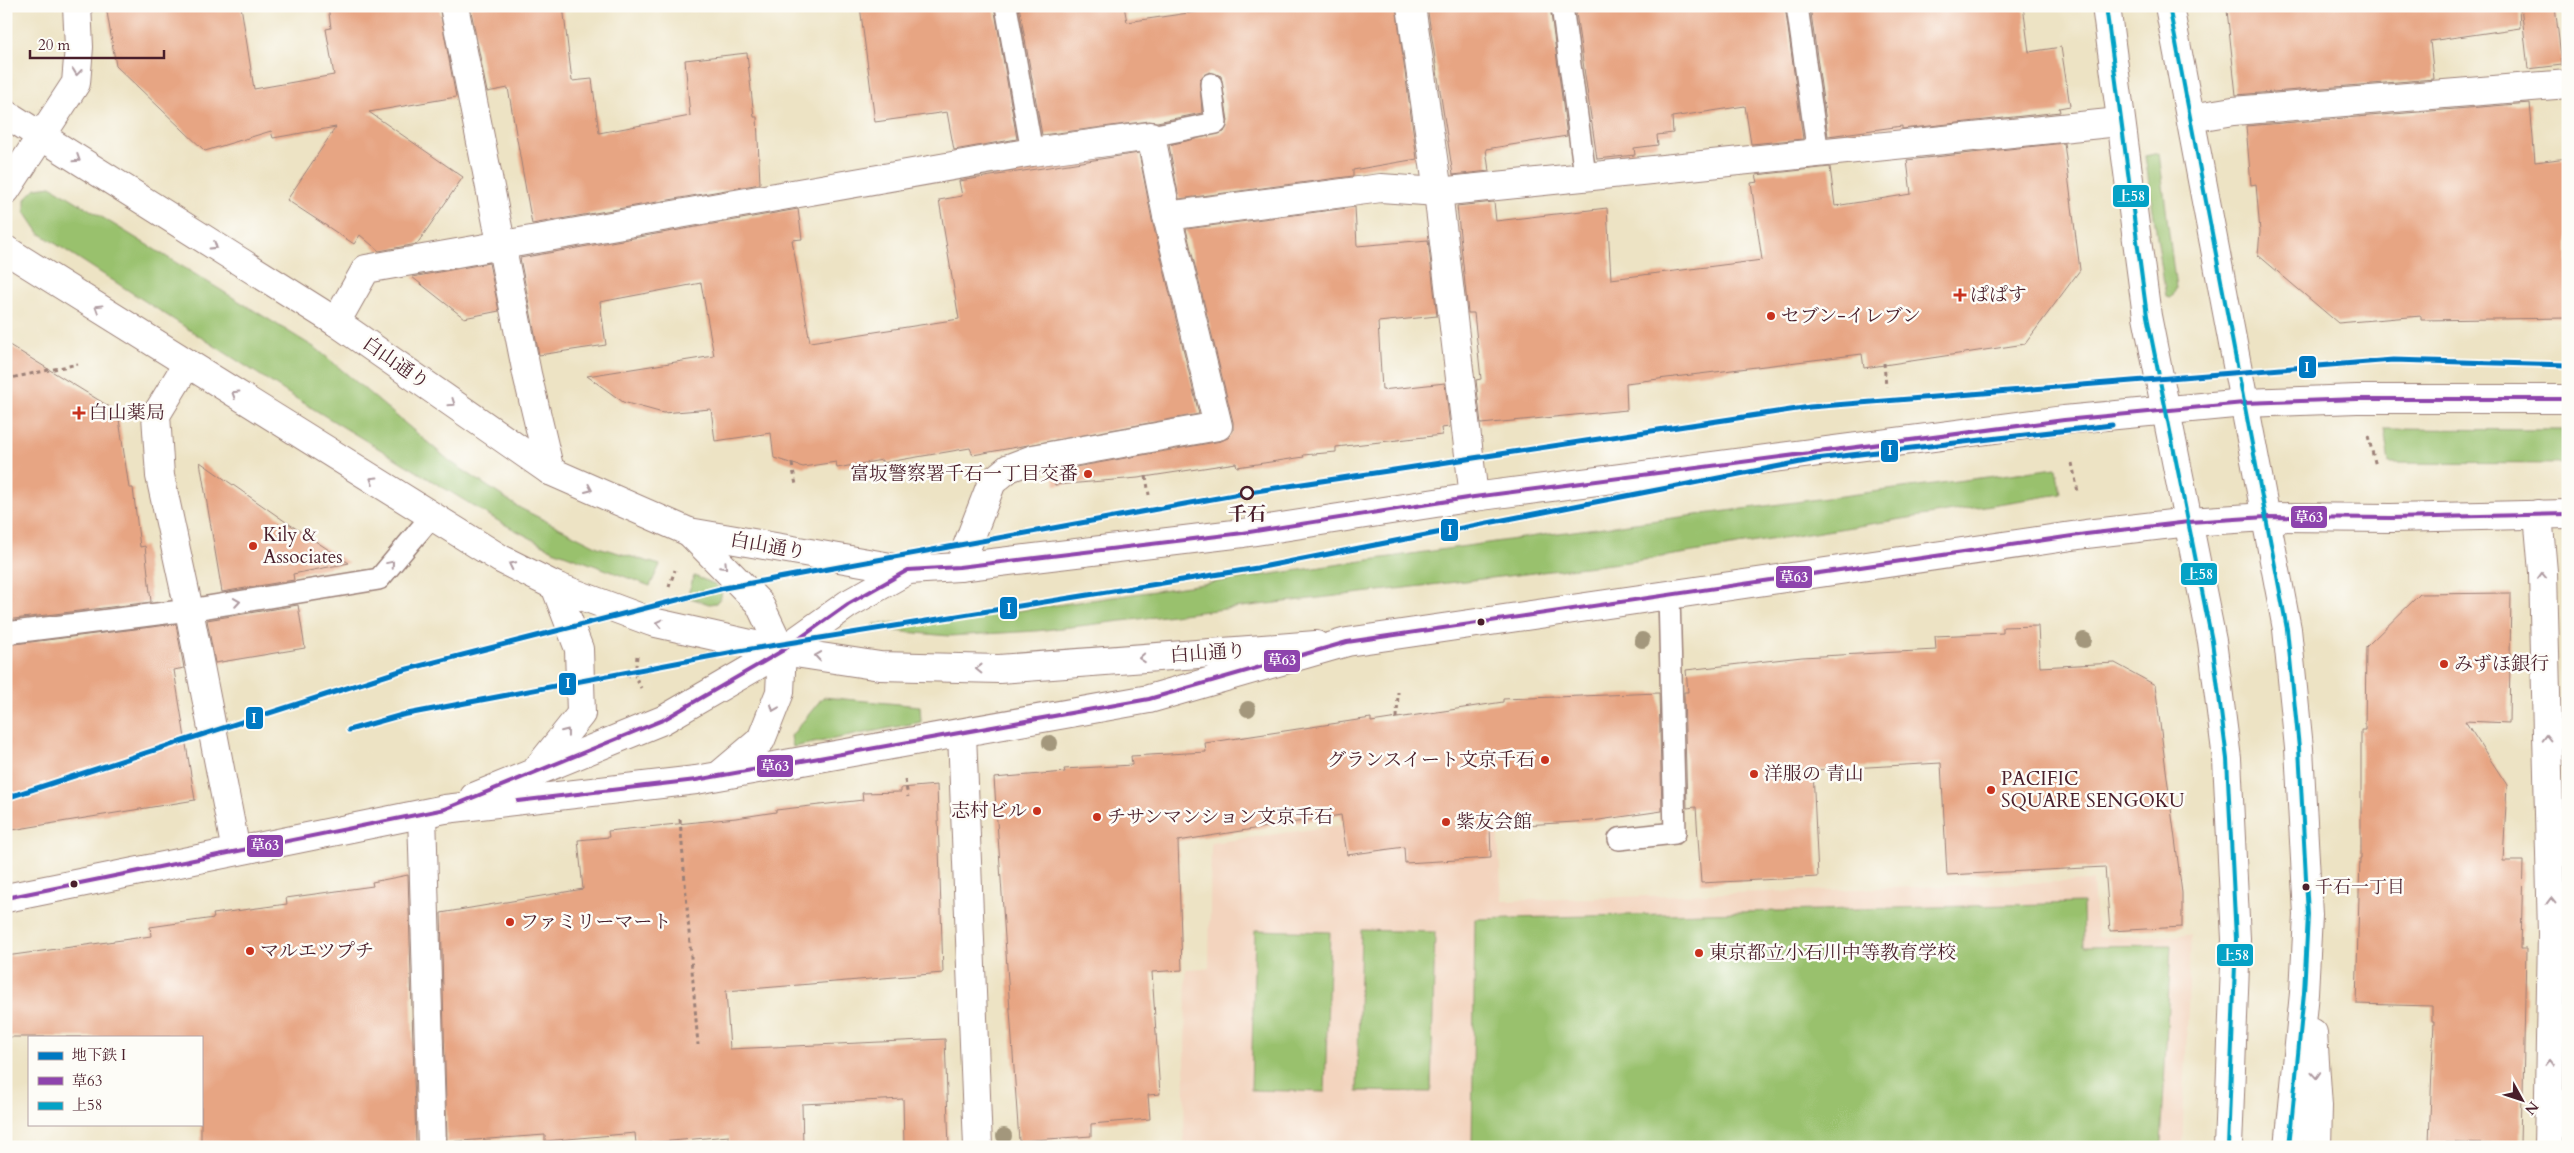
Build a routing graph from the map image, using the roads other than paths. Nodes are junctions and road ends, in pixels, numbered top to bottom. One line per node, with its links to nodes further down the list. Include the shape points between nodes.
1 (77, 6): 15 (main road, one-way to 15, via 79,47 76,83)
2 (454, 6): 22 (main road)
3 (1006, 6): 16 (lane)
4 (1411, 6): 20 (main road)
5 (1562, 6): 18 (lane)
6 (1797, 6): 17 (lane)
7 (2106, 6): 13 (main road)
8 (2169, 6): 12 (main road)
9 (1211, 84): 14 (lane, via 1216,123)
10 (2568, 84): 12 (main road, via 2233,111)
11 (6, 114): 15 (main road, 白山通り)
12 (2191, 118): 27 (main road)
13 (2120, 122): 17 (main road); 28 (main road, via 2147,316)
14 (1151, 136): 16 (main road); 21 (main road)
15 (42, 137): 19 (main road); 24 (main road, 白山通り, one-way to 24)
16 (1032, 152): 22 (main road)
17 (1818, 154): 18 (main road)
18 (1585, 175): 20 (main road)
19 (6, 190)
20 (1438, 192): 21 (main road, via 1381,188); 30 (main road)
21 (1167, 216): 37 (main road, via 1218,426 1033,459 1009,468 992,482)
22 (503, 246): 24 (main road, via 366,269); 29 (main road, via 527,374)
23 (6, 250): 25 (main road, 白山通り, one-way to 23)
24 (336, 322): 29 (main road, 白山通り, one-way to 29)
25 (187, 364): 33 (main road, 白山通り, one-way to 25); 41 (main road, via 156,415 160,476)
26 (2568, 399): 27 (main road, 白山通り, via 2357,399)
27 (2244, 403): 28 (main road, 白山通り); 34 (main road)
28 (2166, 410): 30 (main road, 白山通り, via 2064,420); 35 (main road)
29 (550, 471): 36 (main road, 白山通り, one-way to 36)
30 (1474, 497): 37 (main road, 白山通り, via 1243,533)
31 (2538, 514): 32 (main road, 白山通り); 34 (main road, 白山通り); 58 (main road, one-way to 31, via 2552,934)
32 (2568, 514)
33 (431, 517): 39 (main road, 白山通り, one-way to 33, via 501,560); 41 (lane, one-way to 33, via 379,579)
34 (2266, 517): 35 (main road, 白山通り); 52 (main road, via 2287,629 2299,748 2308,915)
35 (2189, 522): 40 (main road, 白山通り); 55 (main road, via 2212,641 2228,779 2236,939)
36 (689, 532): 38 (main road, 白山通り); 44 (main road, one-way to 44, via 759,603)
37 (960, 567): 38 (main road, 白山通り)
38 (908, 570): 44 (main road, via 848,604)
39 (556, 586): 44 (main road, 白山通り, one-way to 39, via 652,622); 46 (main road, one-way to 39, via 581,714 579,649)
40 (1669, 595): 43 (main road, 白山通り); 49 (lane, via 1675,833)
41 (189, 610): 42 (lane); 50 (main road)
42 (6, 633)
43 (1347, 642): 44 (main road, 白山通り, one-way to 44, via 998,669 880,666); 45 (main road, via 1149,699)
44 (782, 651): 46 (main road, via 663,720); 47 (main road, one-way to 47, via 780,692 761,740)
45 (962, 733): 47 (main road); 54 (main road)
46 (536, 770): 48 (main road)
47 (722, 773): 48 (main road, via 696,780)
48 (433, 812): 50 (main road); 53 (main road)
49 (1619, 839)
50 (236, 851): 51 (main road)
51 (6, 898)
52 (2304, 993): 56 (main road); 57 (main road, one-way to 57, via 2313,1028)
53 (432, 1147)
54 (978, 1147)
55 (2228, 1147)
56 (2289, 1147)
57 (2317, 1147)
58 (2548, 1147)

